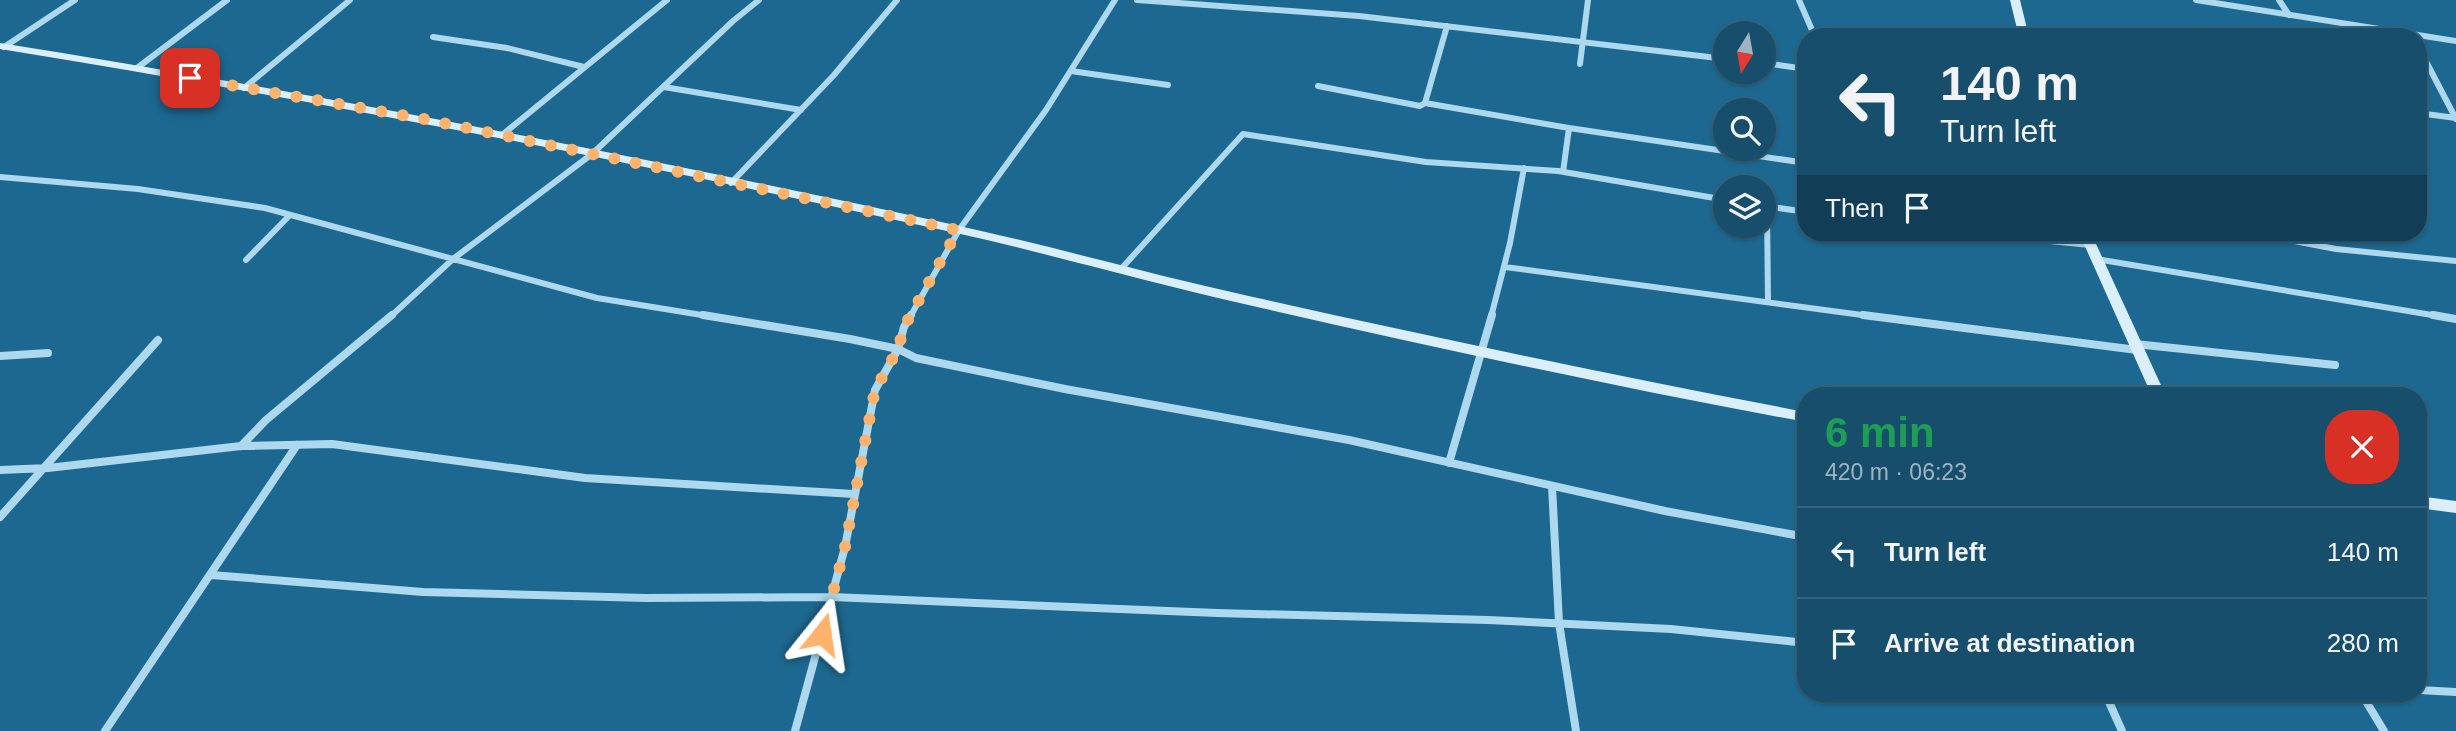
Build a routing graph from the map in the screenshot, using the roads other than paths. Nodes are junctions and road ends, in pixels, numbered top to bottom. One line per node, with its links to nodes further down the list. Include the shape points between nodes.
1 (75, 0): 24 (street)
2 (227, 0): 30 (street)
3 (350, 0): 36 (street)
4 (653, 0): 14 (street)
5 (759, 0): 35 (street)
6 (897, 0): 38 (street)
7 (1115, 0): 32 (street)
8 (1137, 0): 16 (street)
9 (1588, 0): 23 (street)
10 (1799, 0): 17 (street)
11 (2015, 0): 18 (street)
12 (2196, 0): 15 (street)
13 (2279, 0): 15 (street)
14 (666, 1): 29 (street)
15 (2288, 15): 19 (street)
16 (1447, 26): 23 (street); 37 (street)
17 (1811, 28)
18 (2022, 28)
19 (2365, 28)
20 (432, 37): 29 (street, via 506,48)
21 (2427, 38): 22 (street)
22 (2456, 41)
23 (1583, 44): 25 (street); 27 (street)
24 (2, 47): 30 (street)
25 (1713, 57)
26 (2427, 63): 40 (street)
27 (1580, 64)
28 (1776, 65): 31 (street)
29 (584, 67): 42 (street)
30 (137, 68): 36 (street)
31 (1797, 68)
32 (1071, 71): 33 (street); 53 (street)
33 (1168, 85)
34 (1318, 86): 37 (street, via 1420,106)
35 (664, 87): 38 (street); 43 (street)
36 (244, 88): 42 (street)
37 (1425, 103): 41 (street)
38 (801, 110): 48 (street)
39 (2427, 114): 40 (street)
40 (2456, 118)
41 (1569, 128): 44 (street); 46 (street)
42 (502, 135): 43 (street)
43 (592, 154): 48 (street); 58 (street)
44 (1797, 162)
45 (1524, 168): 46 (street); 61 (street); 62 (street, via 1426,162 1243,134)
46 (1563, 172): 49 (street)
47 (0, 177): 52 (street, via 138,189)
48 (731, 183): 53 (street)
49 (1713, 198)
50 (1776, 208): 51 (street)
51 (1797, 211)
52 (290, 215): 58 (street); 59 (street)
53 (958, 230): 62 (street); 67 (street, via 904,327)
54 (1767, 238): 63 (street)
55 (2053, 242): 57 (street)
56 (2303, 242): 60 (street)
57 (2090, 246): 64 (street); 66 (street)
58 (453, 259): 67 (street, via 597,298); 75 (street)
59 (246, 260)
60 (2456, 261)
61 (1505, 267): 63 (street); 68 (street)
62 (1121, 269): 68 (street)
63 (1768, 302): 66 (street)
64 (2456, 319)
65 (158, 341): 77 (street)
66 (2136, 347): 71 (street); 72 (street)
67 (898, 349): 76 (street, via 916,358); 80 (street, via 875,390)
68 (1480, 350): 73 (street); 76 (street)
69 (48, 353): 70 (street)
70 (0, 356)
71 (2334, 366)
72 (2155, 387)
73 (1797, 415)
74 (297, 445): 75 (street); 80 (street, via 425,454 585,478); 85 (street)
75 (241, 446): 77 (street)
76 (1449, 463): 79 (street)
77 (42, 468): 78 (street); 83 (street)
78 (0, 470)
79 (1552, 486): 84 (street); 87 (street)
80 (854, 495): 86 (street)
81 (2427, 503): 82 (street)
82 (2456, 507)
83 (0, 517)
84 (1797, 535)
85 (211, 575): 86 (street, via 424,592); 93 (street)
86 (832, 597): 87 (street); 94 (street)
87 (1559, 623): 88 (street); 95 (street)
88 (1797, 642)
89 (2427, 691): 90 (street)
90 (2456, 692)
91 (2109, 702): 96 (street)
92 (2366, 702): 97 (street)
93 (105, 731)
94 (794, 731)
95 (1576, 731)
96 (2122, 731)
97 (2384, 731)

